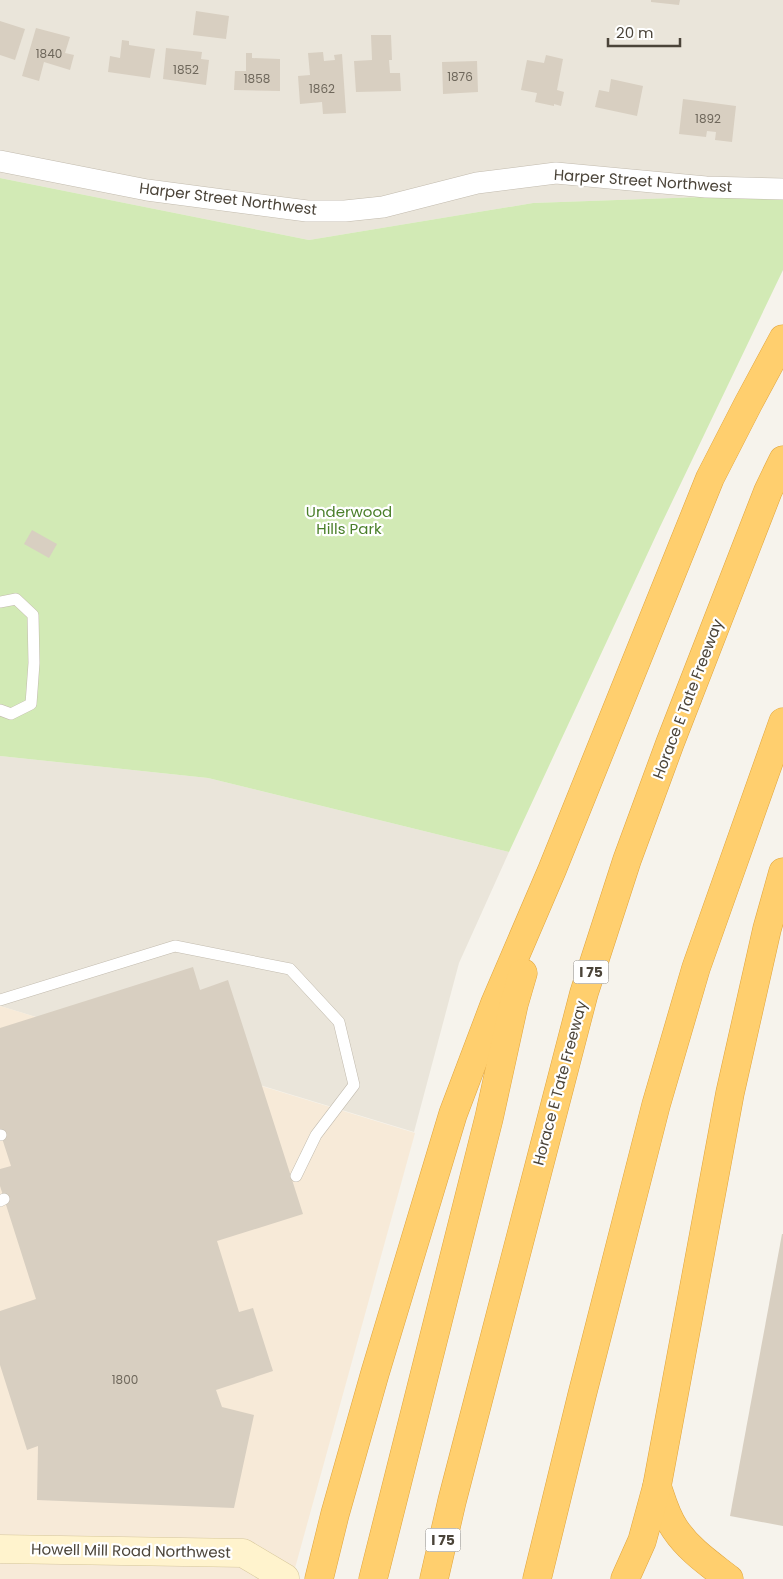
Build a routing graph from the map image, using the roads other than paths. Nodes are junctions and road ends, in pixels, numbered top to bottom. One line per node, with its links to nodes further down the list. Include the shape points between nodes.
1 (0, 162): 2 (street, Harper Street Northwest, via 147,190 306,211 383,207 477,183 556,173 706,187)
2 (783, 189)
3 (783, 338): 8 (highway, via 710,478)
4 (783, 460): 18 (highway, Horace E Tate Freeway / I 75, via 670,743 627,860 584,993)
5 (0, 602): 6 (lane, via 16,599 33,615 34,664 31,704 11,714)
6 (0, 710)
7 (783, 722): 19 (highway, via 696,968 656,1105)
8 (552, 870): 16 (highway, via 495,1003 453,1114 375,1374); 17 (highway, via 514,1004 489,1118)
9 (783, 872): 12 (highway, via 730,1093)
10 (0, 1000): 11 (lane, via 176,946 290,969 339,1022 354,1085 316,1135)
11 (296, 1176)
12 (657, 1486): 20 (highway, via 644,1535); 21 (highway, via 675,1529 704,1560)
13 (0, 1549): 14 (main road, Howell Mill Road Northwest, via 243,1553)
14 (284, 1578): 15 (main road, Howell Mill Road Northwest)
15 (313, 1579)
16 (319, 1579)
17 (374, 1579)
18 (434, 1579)
19 (537, 1579)
20 (625, 1579)
21 (729, 1579)

